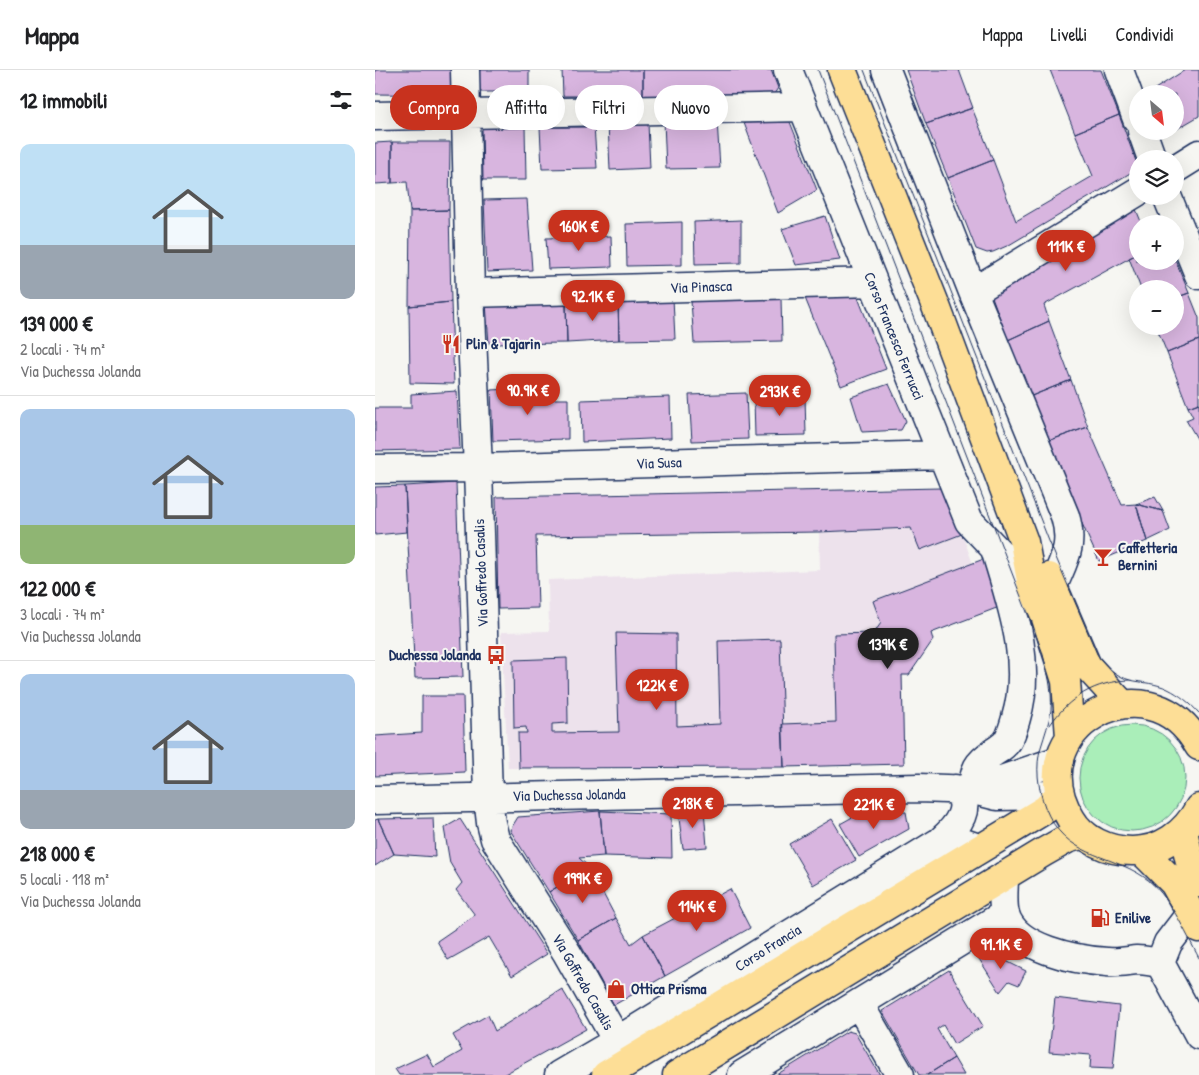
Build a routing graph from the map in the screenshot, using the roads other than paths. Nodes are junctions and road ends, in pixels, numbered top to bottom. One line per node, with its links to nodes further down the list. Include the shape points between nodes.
1 (465, 70): 6 (street, Via Goffredo Casalis)
2 (788, 70): 8 (street, Corso Francesco Ferrucci)
3 (842, 70): 25 (main road, via 937,309 1024,542 1049,576)
4 (886, 70): 19 (street)
5 (1119, 70): 7 (street)
6 (465, 85)
7 (1129, 97)
8 (803, 107): 9 (street); 18 (street, Corso Francesco Ferrucci)
9 (477, 115)
10 (375, 116): 11 (street)
11 (390, 116)
12 (465, 130): 20 (street, Via Goffredo Casalis)
13 (1199, 154): 14 (street)
14 (1184, 163)
15 (1129, 197): 19 (street)
16 (1171, 205): 17 (street)
17 (1199, 275)
18 (873, 282): 20 (street, Via Pinasca); 21 (street, Corso Francesco Ferrucci)
19 (973, 292): 25 (street, via 1068,527 1068,550)
20 (469, 293): 22 (street, Via Goffredo Casalis)
21 (942, 455): 22 (street, Via Susa); 24 (street, Corso Francesco Ferrucci, via 969,521)
22 (477, 468): 23 (street, Via Susa); 32 (street, Via Goffredo Casalis)
23 (375, 469)
24 (995, 548): 25 (street, Corso Francesco Ferrucci, via 1008,562); 30 (street, via 1017,630 1022,668 1021,694 1008,740 982,761)
25 (1042, 583): 26 (main road, via 1087,666); 29 (main road, via 1045,615 1066,681)
26 (1121, 704): 27 (main road, via 1143,704); 29 (main road, via 1101,710 1084,721)
27 (1188, 716): 28 (main road)
28 (1199, 746)
29 (1065, 748): 30 (street, Via Duchessa Jolanda); 31 (main road, via 1057,777)
30 (964, 790): 31 (street, Via Duchessa Jolanda, via 997,796); 32 (street, Via Duchessa Jolanda, via 909,788); 37 (street, Corso Francia, via 959,793 963,814 955,829)
31 (1059, 795): 36 (main road, via 1069,816); 38 (main road, Corso Francia, via 1046,809)
32 (488, 797): 33 (street, Via Duchessa Jolanda); 47 (street, Via Goffredo Casalis, via 495,839 567,953)
33 (375, 800)
34 (1199, 808): 35 (main road)
35 (1183, 831): 39 (main road, via 1166,844); 41 (main road)
36 (1084, 834): 39 (main road, via 1099,844 1120,851); 40 (main road, via 1067,839)
37 (942, 840): 38 (street); 47 (street, Corso Francia)
38 (980, 848): 49 (main road, Corso Francia)
39 (1142, 851): 43 (main road, via 1173,883)
40 (1004, 876): 42 (street); 50 (main road)
41 (1199, 884)
42 (1005, 914): 44 (street, via 1012,928 1024,938 1074,959); 45 (street)
43 (1195, 920): 44 (street, via 1168,943)
44 (1160, 963): 46 (street)
45 (859, 1004): 51 (street); 52 (street)
46 (1199, 1035)
47 (617, 1041): 48 (street, Corso Francia)
48 (559, 1075)
49 (606, 1075)
50 (677, 1075)
51 (742, 1075)
52 (900, 1075)

